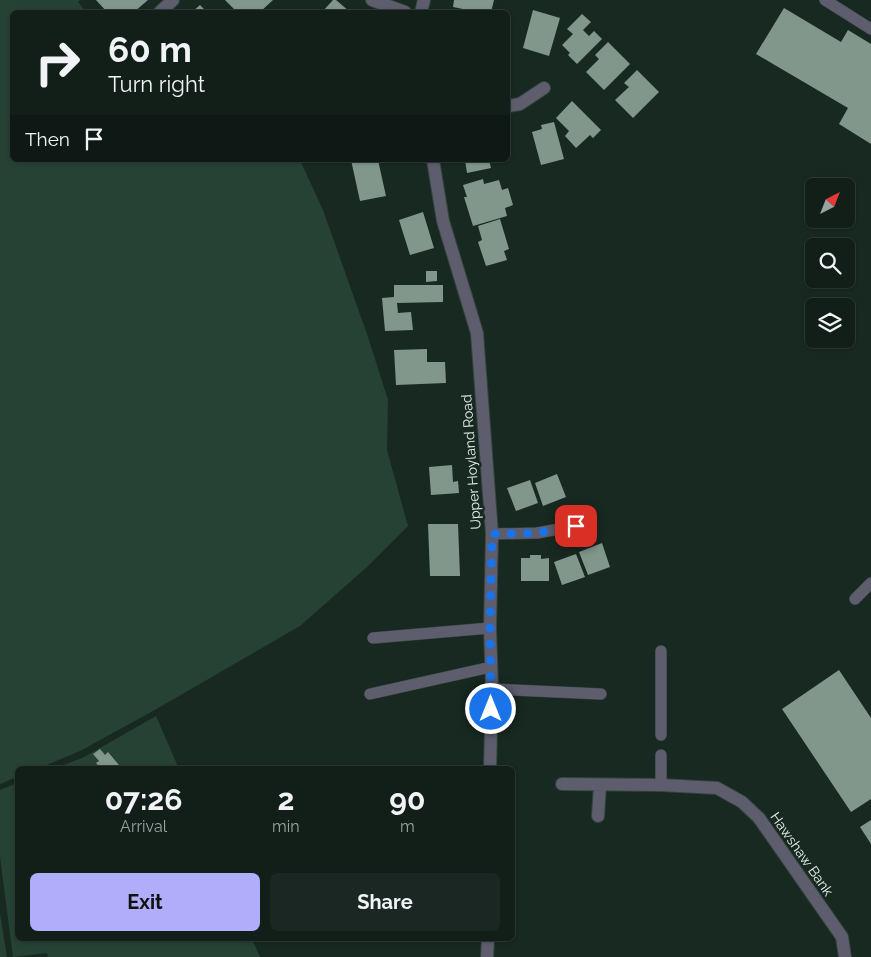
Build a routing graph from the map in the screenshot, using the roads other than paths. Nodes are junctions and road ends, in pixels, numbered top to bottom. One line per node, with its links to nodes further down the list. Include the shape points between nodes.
1 (173, 0): 4 (street)
2 (372, 0): 5 (street)
3 (825, 0): 6 (lane)
4 (162, 10)
5 (400, 10)
6 (871, 29)
7 (544, 88): 8 (street, via 520,104)
8 (510, 106)
9 (433, 162): 11 (street, Upper Hoyland Road, via 443,221 477,333)
10 (576, 526): 11 (lane, via 536,533)
11 (492, 534): 14 (street, Upper Hoyland Road)
12 (871, 583): 13 (lane)
13 (854, 599)
14 (490, 628): 15 (lane); 17 (street, Upper Hoyland Road)
15 (374, 638)
16 (661, 652): 21 (lane)
17 (491, 667): 18 (street, Upper Hoyland Road); 19 (lane)
18 (492, 690): 20 (lane); 23 (street, Upper Hoyland Road)
19 (370, 694)
20 (601, 694)
21 (661, 735)
22 (661, 755): 26 (lane)
23 (490, 766)
24 (562, 784): 25 (street, Hawshaw Bank)
25 (600, 785): 26 (street, Hawshaw Bank); 27 (street)
26 (661, 785): 30 (street, Hawshaw Bank, via 717,788 742,802 759,818 842,937)
27 (598, 816)
28 (488, 941): 29 (street)
29 (488, 957)
30 (845, 957)

